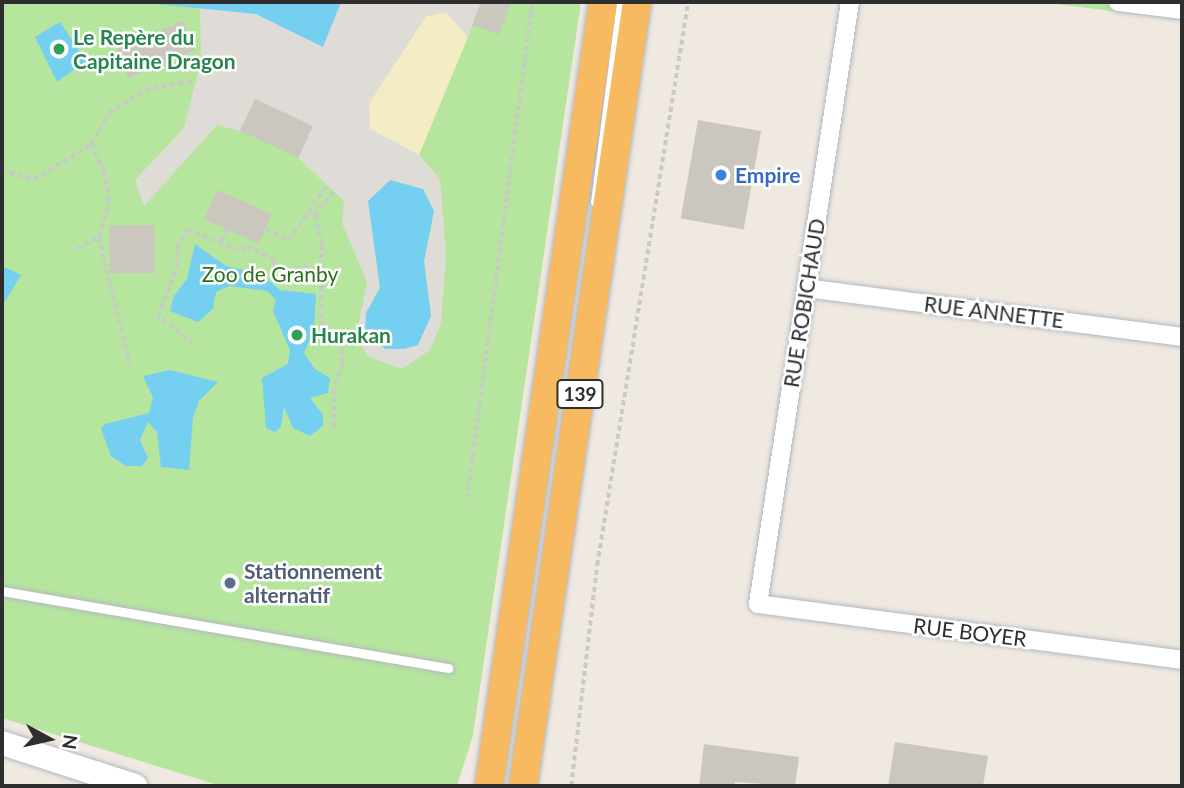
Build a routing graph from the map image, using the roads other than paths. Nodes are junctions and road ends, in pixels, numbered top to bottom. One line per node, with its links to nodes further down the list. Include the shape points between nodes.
1 (603, 2): 14 (highway, 139)
2 (621, 2): 9 (lane, via 597,170)
3 (637, 2): 9 (highway, 139)
4 (850, 2): 7 (street, RUE ROBICHAUD)
5 (1118, 2): 6 (street)
6 (1182, 10)
7 (806, 288): 8 (street, RUE ANNETTE); 11 (street, RUE ROBICHAUD)
8 (1182, 337)
9 (584, 361): 19 (highway, 139)
10 (2, 591): 13 (lane)
11 (758, 604): 12 (street, RUE BOYER)
12 (1182, 660)
13 (448, 668)
14 (497, 738): 17 (highway); 18 (highway, 139)
15 (2, 743): 16 (main road)
16 (135, 786)
17 (478, 786)
18 (489, 786)
19 (523, 786)

